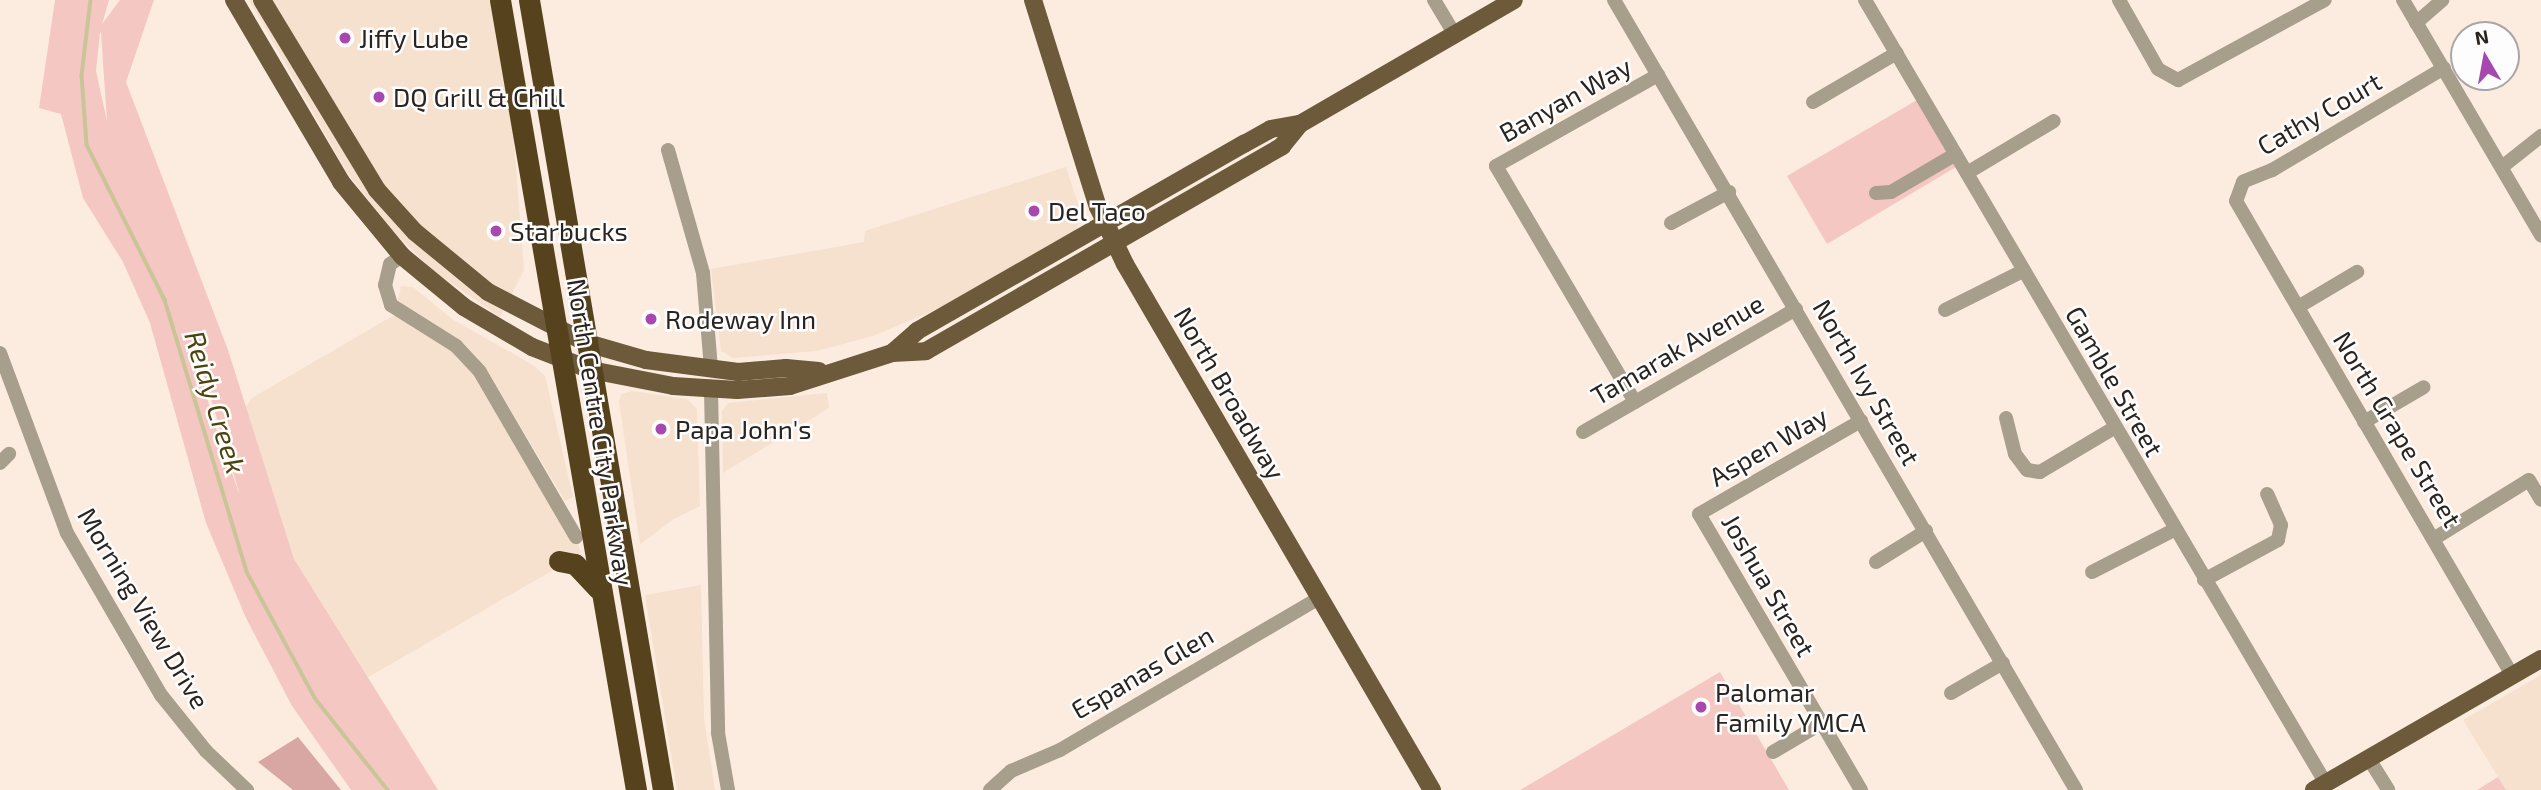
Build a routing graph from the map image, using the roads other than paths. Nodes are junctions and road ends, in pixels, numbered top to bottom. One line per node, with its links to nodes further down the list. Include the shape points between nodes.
1 (234, 0): 34 (main road, via 341,182)
2 (262, 0): 40 (main road, via 359,165 397,213 468,278)
3 (500, 0): 40 (highway, North Centre City Parkway)
4 (529, 0): 41 (highway, North Centre City Parkway)
5 (1033, 0): 31 (main road, North Broadway)
6 (1434, 0): 15 (street)
7 (1514, 0): 15 (main road)
8 (1614, 0): 18 (street, North Ivy Street)
9 (1865, 0): 16 (street, Gamble Street)
10 (2119, 0): 11 (street, via 2165,75 2178,80)
11 (2325, 0)
12 (2403, 0): 14 (street)
13 (2442, 0): 14 (street)
14 (2416, 23): 17 (street)
15 (1455, 35): 21 (main road)
16 (1897, 53): 19 (street); 24 (street, Gamble Street)
17 (2444, 68): 25 (street); 29 (street, Cathy Court, via 2272,170 2243,182 2236,192)
18 (1658, 75): 27 (street, North Ivy Street); 50 (street, Banyan Way, via 1496,166)
19 (1813, 102)
20 (2054, 121): 26 (street)
21 (1300, 124): 31 (main road, via 1271,129); 33 (main road, via 1282,146)
22 (2541, 136): 25 (street)
23 (667, 150): 45 (street, via 703,277)
24 (1956, 154): 26 (street, Gamble Street); 28 (street, via 1891,192)
25 (2502, 167): 32 (street)
26 (1967, 173): 35 (street, Gamble Street)
27 (1729, 192): 30 (street); 38 (street, North Ivy Street)
28 (1875, 193)
29 (2238, 210): 37 (street, North Grape Street, via 2258,235)
30 (1671, 223)
31 (1106, 224): 33 (main road, North Broadway); 43 (main road, via 917,331)
32 (2541, 235)
33 (1116, 244): 43 (main road, via 957,336 926,351); 68 (main road, North Broadway)
34 (402, 256): 44 (main road, via 471,312); 61 (street, via 390,264 385,285 391,305 456,346 480,372)
35 (2023, 271): 39 (street); 54 (street, Gamble Street)
36 (2357, 272): 37 (street)
37 (2298, 307): 53 (street, North Grape Street)
38 (1796, 309): 50 (street, Tamarak Avenue); 52 (street, North Ivy Street)
39 (1945, 310)
40 (556, 329): 41 (main road); 44 (highway, North Centre City Parkway)
41 (587, 343): 45 (main road, via 646,360); 46 (highway, North Centre City Parkway)
42 (0, 353): 78 (street, Morning View Drive, via 67,533 161,695 206,751)
43 (892, 353): 47 (main road)
44 (561, 359): 46 (main road); 67 (highway, North Centre City Parkway)
45 (711, 369): 47 (main road)
46 (591, 370): 49 (main road); 80 (highway, North Centre City Parkway)
47 (823, 371): 49 (main road, via 790,386)
48 (2424, 387): 53 (street)
49 (711, 390): 81 (street, via 718,733)
50 (1635, 402): 55 (street, Tamarak Avenue)
51 (2006, 418): 54 (street, via 2015,454 2027,470 2040,472)
52 (1861, 421): 58 (street, Aspen Way); 60 (street, North Ivy Street)
53 (2364, 422): 62 (street, North Grape Street)
54 (2114, 428): 59 (street, Gamble Street)
55 (1583, 432)
56 (2267, 494): 66 (street, via 2281,525 2277,540)
57 (2541, 499): 62 (street, via 2529,480)
58 (1699, 514): 73 (street, Joshua Street)
59 (2174, 530): 65 (street); 66 (street, Gamble Street)
60 (1926, 531): 64 (street); 70 (street, North Ivy Street)
61 (576, 537): 67 (highway)
62 (2435, 538): 71 (street, North Grape Street)
63 (559, 561): 67 (highway, via 575,564)
64 (1876, 562)
65 (2092, 572)
66 (2204, 580): 76 (street, Gamble Street)
67 (593, 581): 79 (highway, North Centre City Parkway)
68 (1319, 598): 82 (street, Espanas Glen, via 1060,750 1011,771); 83 (main road, North Broadway)
69 (2538, 662): 71 (main road)
70 (2003, 663): 72 (street); 77 (street, North Ivy Street)
71 (2512, 675): 75 (main road)
72 (1951, 693)
73 (1822, 723): 74 (street); 84 (street, Joshua Street)
74 (1773, 752)
75 (2369, 759): 76 (main road); 85 (street)
76 (2319, 788)
77 (2073, 789)
78 (247, 790)
79 (636, 790)
80 (663, 790)
81 (728, 790)
82 (990, 790)
83 (1432, 790)
84 (1861, 790)
85 (2388, 790)

